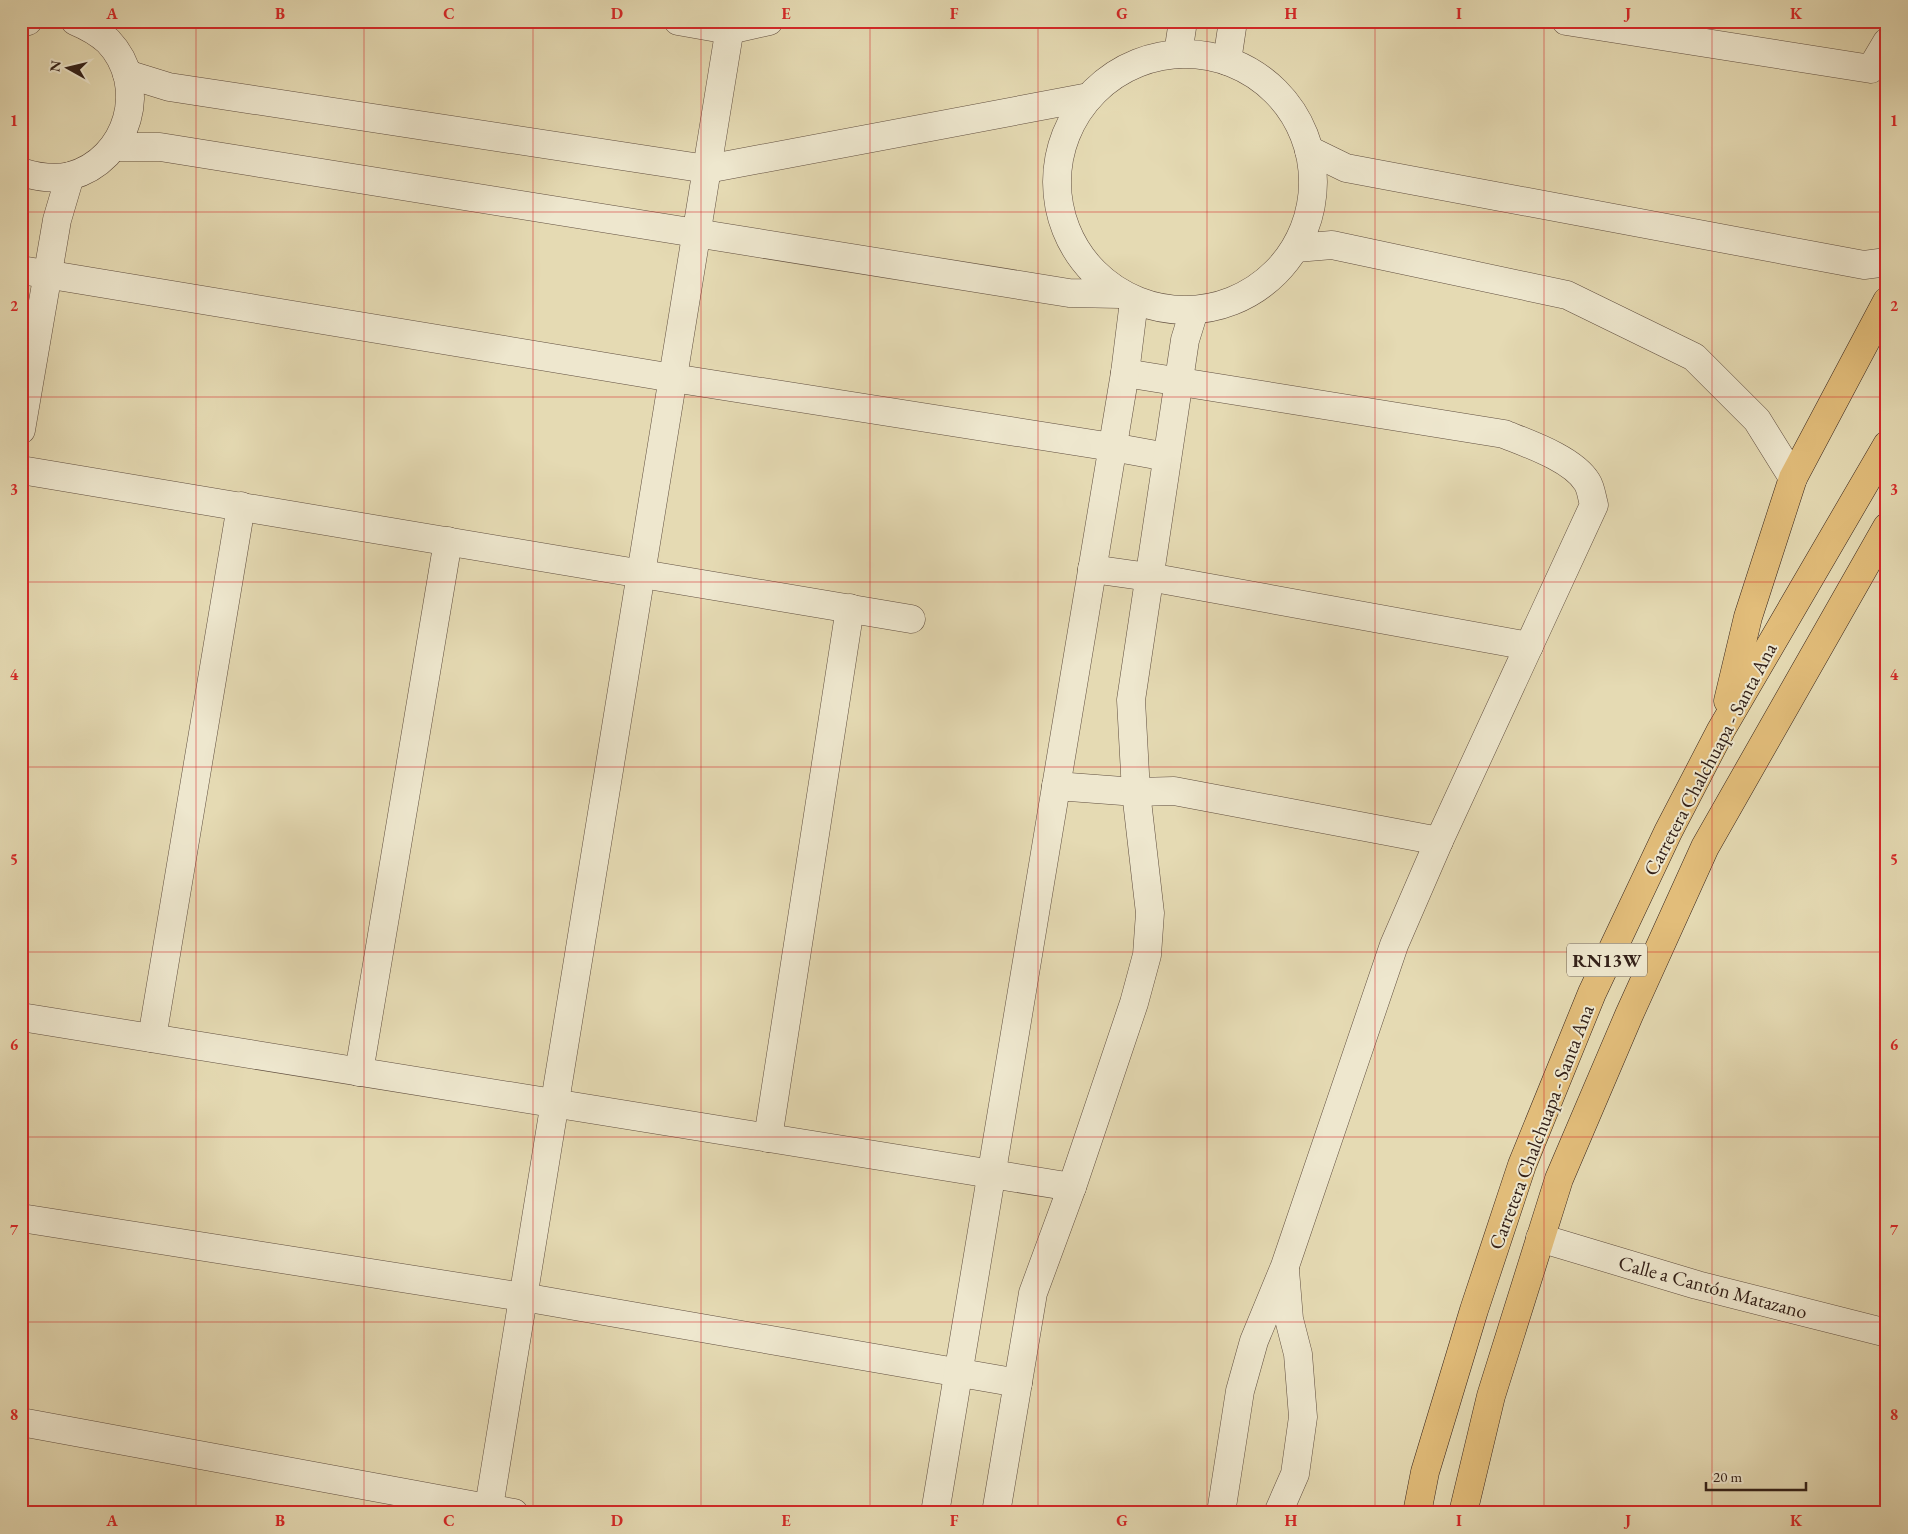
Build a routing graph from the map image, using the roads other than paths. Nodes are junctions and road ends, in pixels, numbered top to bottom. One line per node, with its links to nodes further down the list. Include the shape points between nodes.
1 (28, 21): 7 (street)
2 (678, 21): 9 (street)
3 (769, 21): 9 (street)
4 (1182, 21): 12 (street)
5 (1233, 21): 13 (street)
6 (1566, 21): 10 (street)
7 (21, 24)
8 (87, 24): 14 (street, via 119,56)
9 (730, 25): 18 (street)
10 (1669, 29): 11 (street, via 1871,68)
11 (1887, 42)
12 (1178, 54): 13 (street, via 1203,55); 15 (street, via 1129,66)
13 (1227, 61): 17 (street, via 1250,71 1270,86 1300,126)
14 (127, 74): 16 (street, via 131,93 129,112 124,131); 18 (street, via 169,87)
15 (1089, 97): 18 (street); 26 (street, via 1074,117 1058,165 1061,215 1082,260 1100,279)
16 (114, 147): 20 (street, via 101,160); 21 (street, via 160,147)
17 (1309, 150): 22 (street, via 1312,200); 23 (street, via 1346,168 1864,265)
18 (707, 169): 21 (street)
19 (21, 172): 20 (street, via 37,177)
20 (70, 176): 25 (street, via 57,220)
21 (696, 234): 26 (street, via 1069,293); 30 (street)
22 (1296, 248): 28 (street, via 1263,285 1242,298); 37 (street, via 1332,245 1567,295 1694,357 1757,420)
23 (1887, 262)
24 (21, 270): 25 (street)
25 (48, 274): 30 (street); 32 (street)
26 (1127, 298): 28 (street, via 1154,308); 29 (street)
27 (1887, 301): 37 (highway)
28 (1194, 311): 31 (street, via 1184,340)
29 (1125, 373): 31 (street); 34 (street)
30 (673, 378): 34 (street); 42 (street)
31 (1178, 381): 35 (street); 46 (street, via 1504,434 1540,448 1571,466 1587,483 1594,505)
32 (21, 430)
33 (1887, 445): 47 (highway, Carretera Chalchuapa - Santa Ana / RN13W)
34 (1112, 447): 35 (street); 41 (street)
35 (1167, 458): 43 (street)
36 (21, 470): 38 (street)
37 (1793, 478): 47 (highway, via 1748,617)
38 (241, 506): 40 (street); 52 (street)
39 (1887, 527): 59 (highway, Carretera Chalchuapa - Santa Ana / RN13W, via 1705,847 1628,1015 1559,1179)
40 (448, 541): 42 (street); 53 (street)
41 (1092, 569): 43 (street); 48 (street)
42 (641, 573): 44 (street); 54 (street)
43 (1149, 577): 46 (street); 49 (street, via 1130,700)
44 (850, 608): 45 (street); 55 (street)
45 (911, 619)
46 (1529, 646): 50 (street)
47 (1721, 730): 71 (highway, Carretera Chalchuapa - Santa Ana / RN13W, via 1668,832 1592,993 1522,1165 1474,1310 1425,1472)
48 (1056, 786): 49 (street); 56 (street)
49 (1136, 792): 50 (street, via 1174,791); 57 (street, via 1150,914 1147,955)
50 (1439, 841): 60 (street, via 1394,945)
51 (21, 1017): 52 (street)
52 (152, 1038): 53 (street)
53 (359, 1072): 54 (street)
54 (555, 1104): 55 (street); 61 (street)
55 (768, 1138): 56 (street)
56 (992, 1174): 57 (street); 63 (street)
57 (1072, 1187): 64 (street, via 1033,1293)
58 (21, 1218): 61 (street)
59 (1540, 1238): 62 (street, Calle a Cantón Matazano, via 1697,1285); 72 (highway, Carretera Chalchuapa - Santa Ana / RN13W, via 1491,1396)
60 (1285, 1266): 69 (street, via 1254,1341 1240,1391); 70 (street, via 1303,1417 1295,1474)
61 (523, 1297): 63 (street); 66 (street)
62 (1887, 1333)
63 (959, 1372): 64 (street); 67 (street)
64 (1018, 1383): 68 (street)
65 (21, 1422): 66 (street)
66 (497, 1511)
67 (936, 1513)
68 (996, 1513)
69 (1221, 1513)
70 (1278, 1513)
71 (1416, 1513)
72 (1463, 1513)

